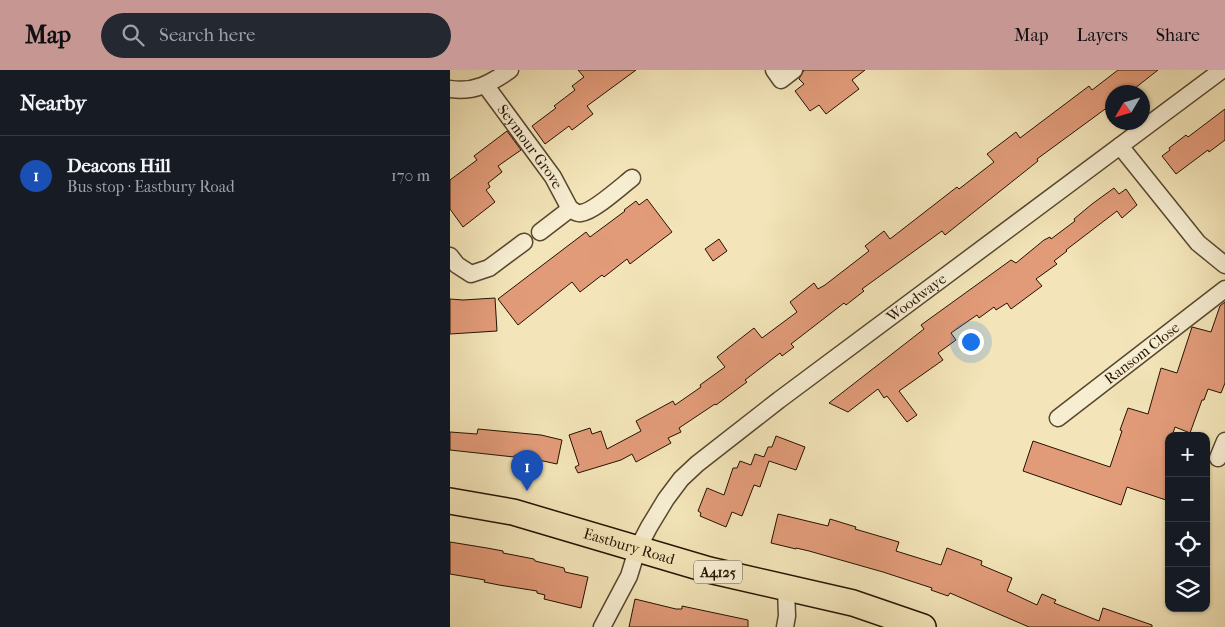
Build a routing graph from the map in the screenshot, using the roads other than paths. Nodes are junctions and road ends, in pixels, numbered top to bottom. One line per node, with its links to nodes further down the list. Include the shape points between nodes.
1 (510, 70): 5 (street)
2 (774, 70): 3 (street, via 781,80)
3 (794, 70)
4 (1222, 70): 7 (street, Woodwaye)
5 (486, 86): 6 (street); 9 (street, Seymour Grove, via 553,177)
6 (450, 91)
7 (1120, 146): 13 (street, via 1188,232); 19 (street, Woodwaye, via 696,464 666,499)
8 (632, 178): 9 (street, via 587,212 577,213)
9 (570, 209): 10 (street)
10 (540, 232)
11 (524, 242): 12 (street, via 489,268 471,274)
12 (450, 256)
13 (1225, 265)
14 (1225, 289): 15 (street, Ransom Close)
15 (1058, 418)
16 (1225, 441): 17 (street)
17 (1218, 458)
18 (450, 501): 19 (main road, Eastbury Road / A4125, via 513,512)
19 (637, 550): 20 (main road, Eastbury Road / A4125); 21 (street, Woodwaye, via 628,576)
20 (786, 589): 22 (street); 23 (main road, Eastbury Road / A4125, via 852,603)
21 (602, 627)
22 (785, 627)
23 (924, 627)

